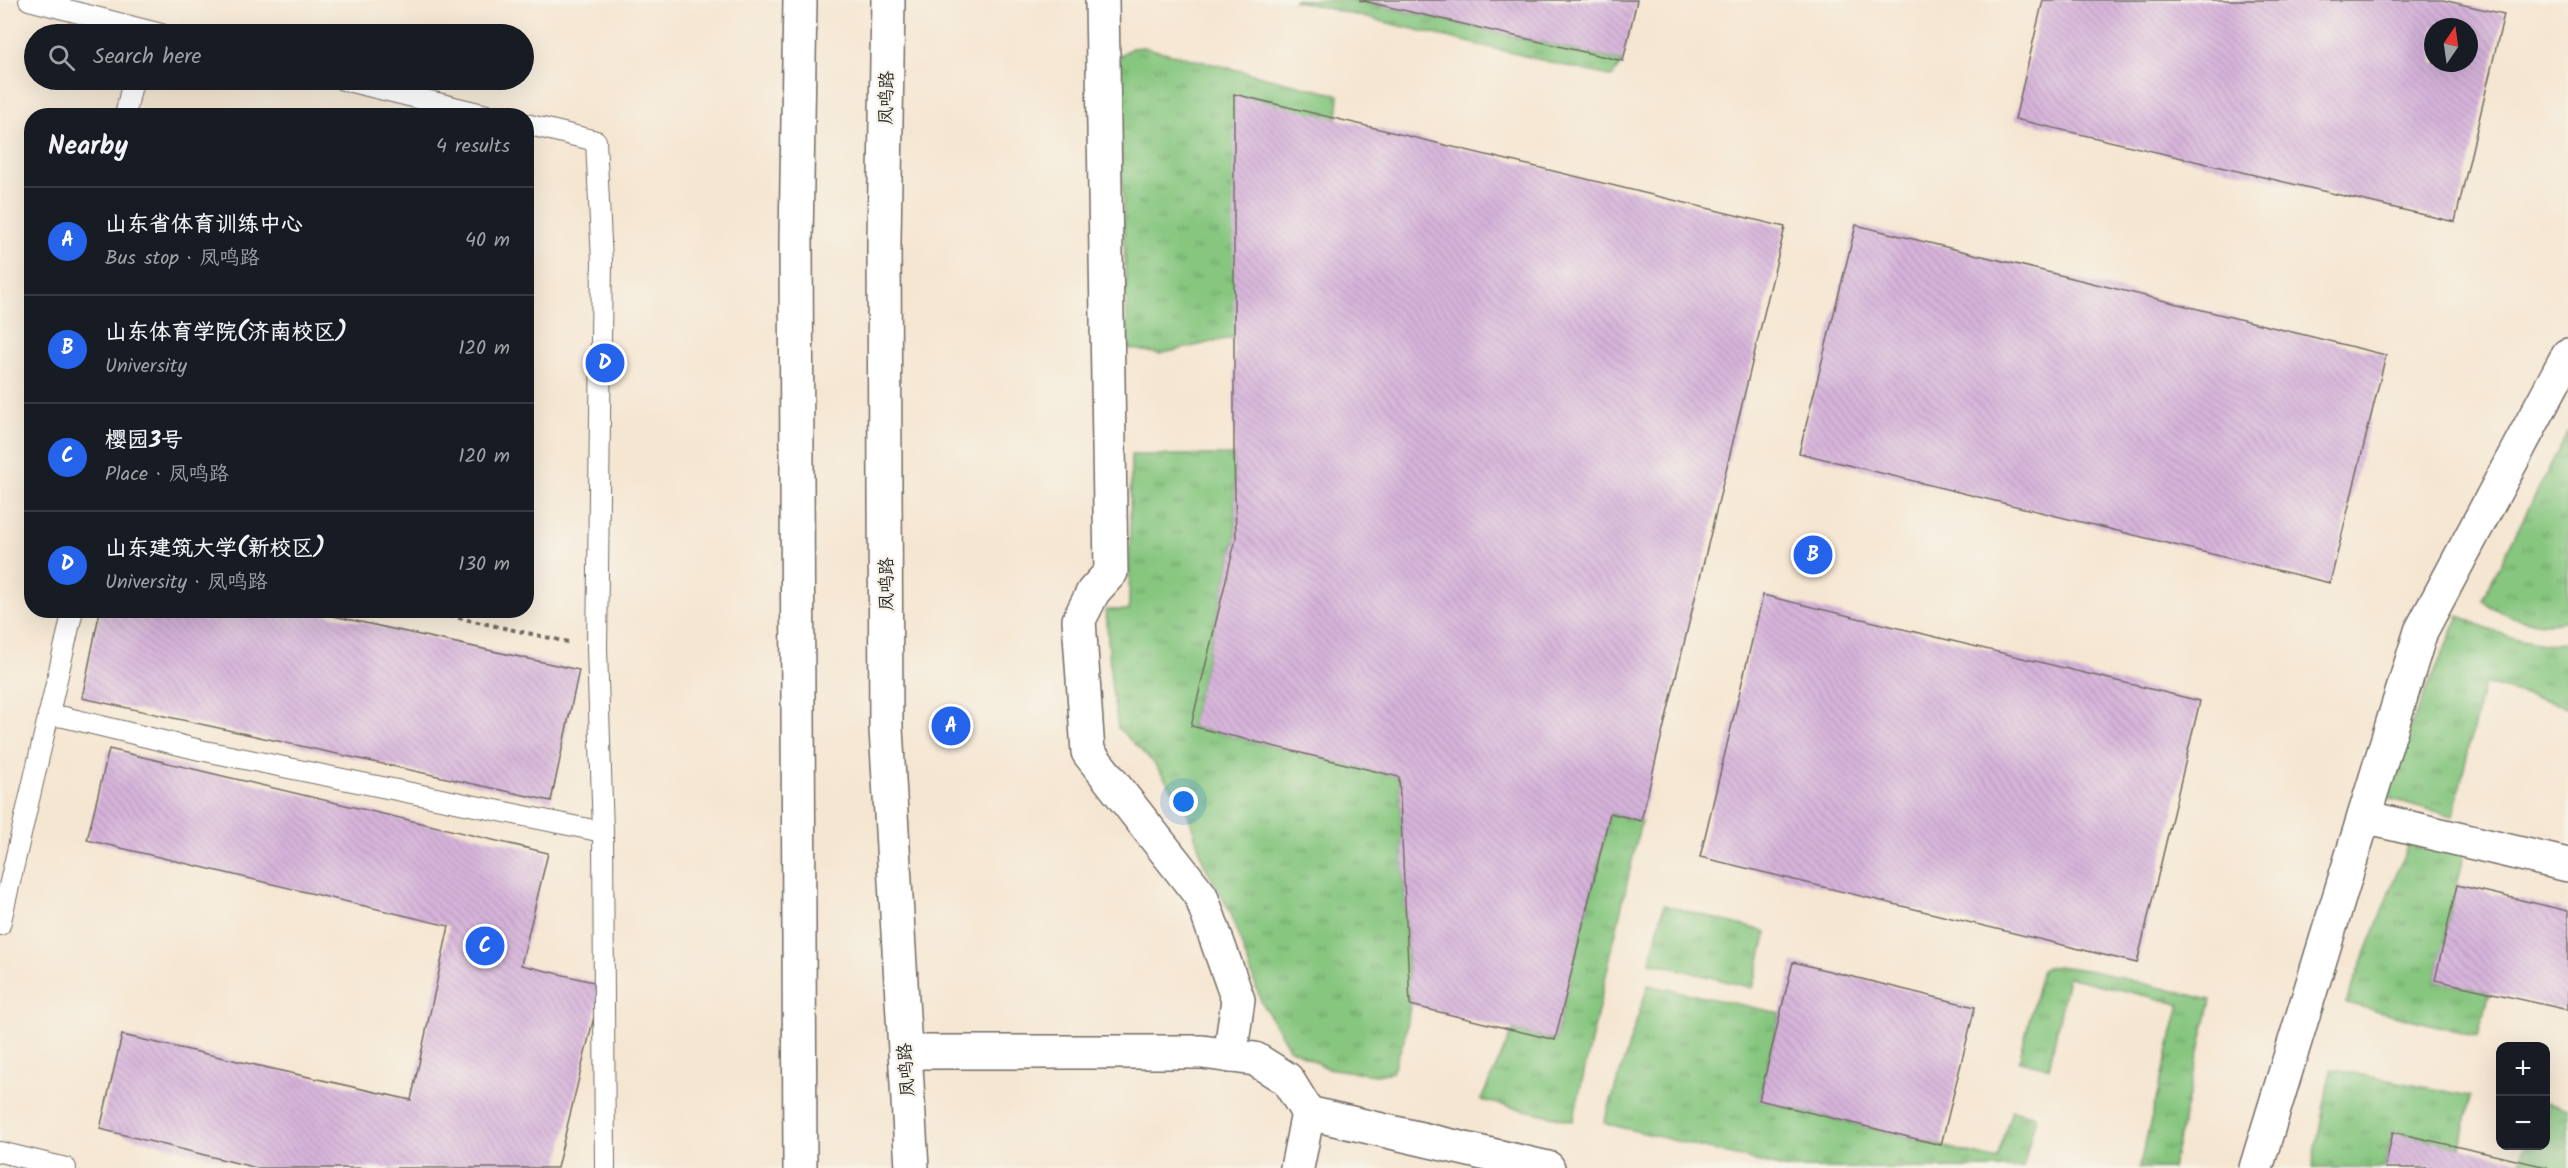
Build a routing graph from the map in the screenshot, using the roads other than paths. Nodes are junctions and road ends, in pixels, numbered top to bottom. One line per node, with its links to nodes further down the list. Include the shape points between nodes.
1 (28, 0): 5 (lane)
2 (800, 0): 24 (street, via 796,264)
3 (888, 0): 18 (street, 凤鸣路, via 886,729)
4 (1102, 0): 19 (street, via 1111,572 1093,592 1079,620 1088,752 1202,897 1238,1000)
5 (116, 24)
6 (131, 90): 8 (lane)
7 (384, 90): 9 (lane)
8 (127, 108)
9 (458, 108)
10 (534, 126): 15 (lane, via 596,141 602,262 597,649)
11 (2568, 355): 14 (street, via 2421,631)
12 (71, 618): 13 (lane)
13 (48, 715): 15 (lane); 17 (lane)
14 (2364, 817): 16 (street); 28 (street)
15 (603, 832): 23 (lane)
16 (2568, 865)
17 (0, 925)
18 (905, 1052): 19 (street, via 1203,1052); 25 (street, 凤鸣路)
19 (1230, 1056): 20 (street, via 1255,1059 1287,1079)
20 (1308, 1113): 26 (street); 27 (street)
21 (0, 1152): 22 (lane)
22 (66, 1168)
23 (605, 1168)
24 (800, 1168)
25 (912, 1168)
26 (1297, 1168)
27 (1548, 1168)
28 (2256, 1168)

